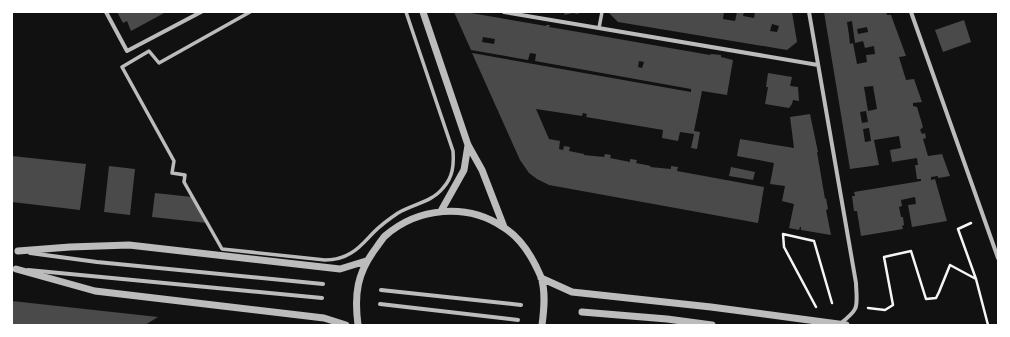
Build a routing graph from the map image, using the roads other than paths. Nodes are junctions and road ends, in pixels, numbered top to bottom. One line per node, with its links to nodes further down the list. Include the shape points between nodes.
1 (106, 12): 2 (street, via 127,51)
2 (201, 12)
3 (250, 12): 4 (street, via 159,63 150,51 122,67 174,161 172,173 185,175 184,182 222,249 328,260 356,250 390,218 433,198 445,187 452,173 453,151)
4 (406, 12)
5 (423, 12): 12 (street)
6 (504, 12): 10 (street)
7 (602, 12): 10 (street)
8 (809, 12): 11 (street)
9 (912, 12): 16 (street)
10 (599, 28): 11 (street)
11 (818, 65): 31 (street, via 856,283 857,307)
12 (468, 145): 13 (street, via 464,170); 14 (street, via 482,170)
13 (441, 211): 14 (street, via 463,211 484,217); 17 (street, via 411,219 385,236)
14 (504, 227): 19 (street, via 527,249)
15 (15, 251): 17 (street, via 128,245 340,269); 20 (street, via 97,262)
16 (998, 258)
17 (366, 261): 28 (street, via 358,283)
18 (14, 268): 22 (street); 27 (street, via 94,291 324,318)
19 (541, 278): 29 (street, via 545,305); 31 (street, via 572,292)
20 (323, 284)
21 (381, 290): 24 (street)
22 (322, 298)
23 (380, 304): 26 (street)
24 (521, 305)
25 (582, 312): 30 (street)
26 (518, 320)
27 (346, 325)
28 (358, 325)
29 (542, 325)
30 (712, 325)
31 (843, 325)

